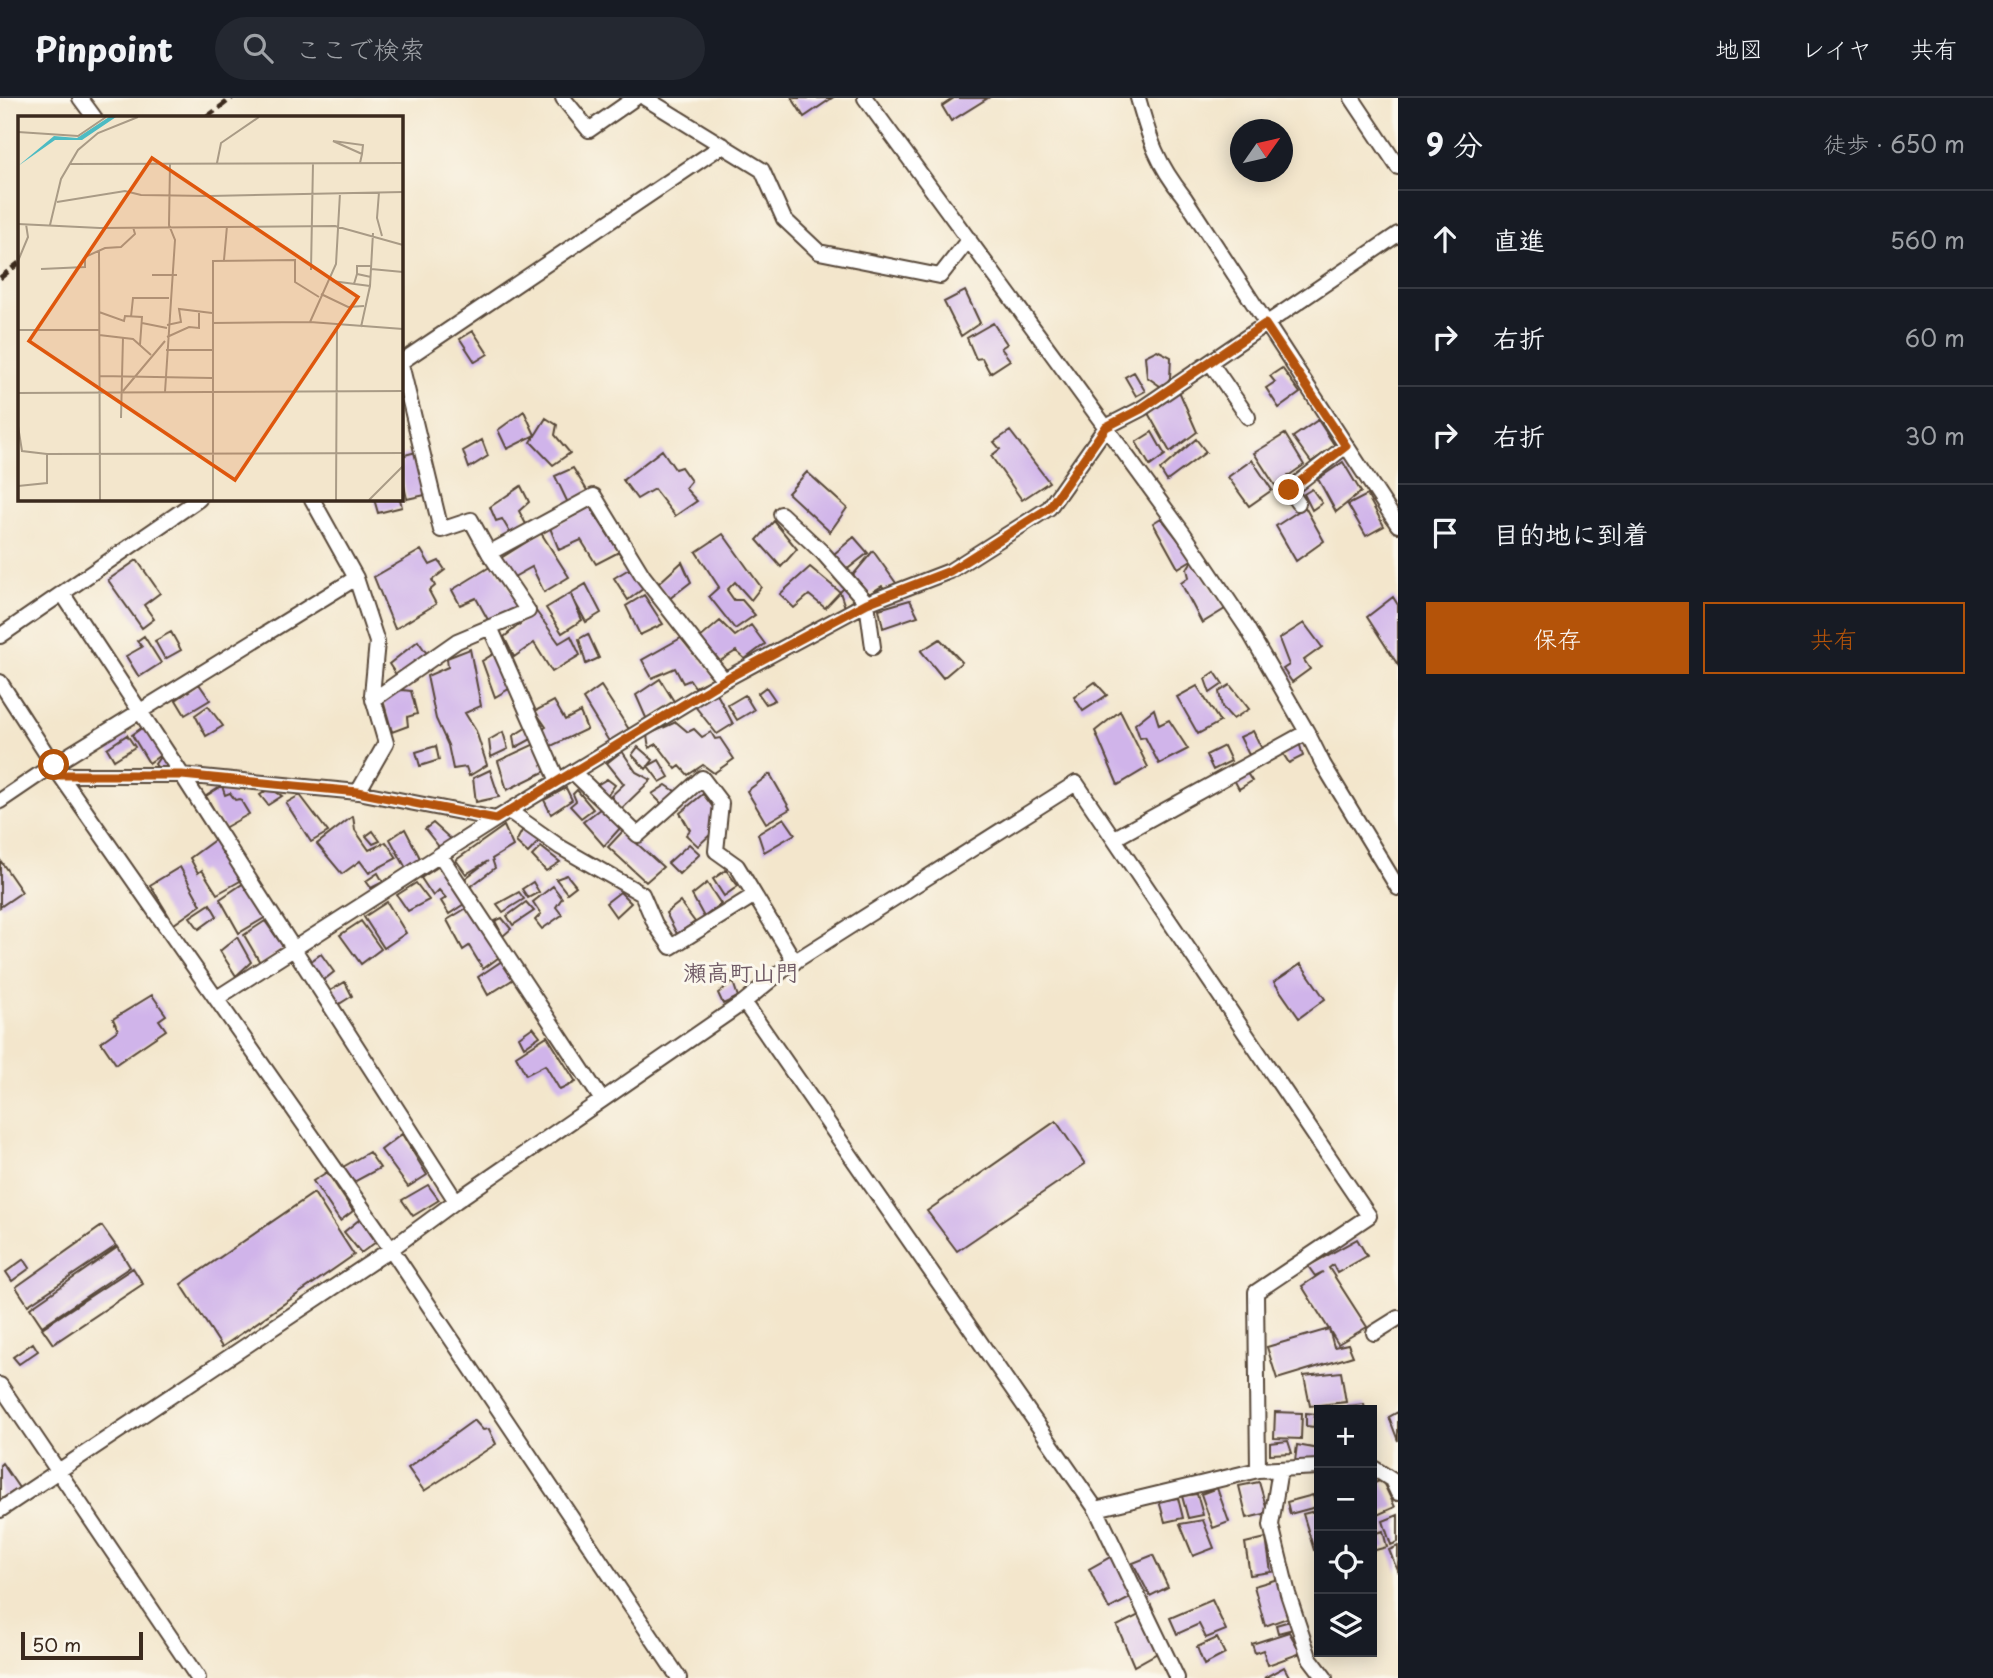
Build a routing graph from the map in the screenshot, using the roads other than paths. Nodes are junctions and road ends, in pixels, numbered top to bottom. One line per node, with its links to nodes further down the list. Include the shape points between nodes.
1 (80, 98): 8 (street)
2 (564, 98): 3 (street, via 589,130)
3 (635, 98)
4 (645, 98): 9 (street)
5 (865, 98): 12 (street)
6 (1138, 98): 13 (street, via 1164,171)
7 (1352, 98): 10 (street)
8 (93, 116)
9 (723, 145): 12 (street, via 762,170 784,219 819,252 940,276); 14 (street)
10 (1398, 167)
11 (1398, 234): 13 (street)
12 (969, 239): 18 (street)
13 (1265, 324): 15 (street); 19 (street)
14 (402, 362)
15 (1210, 362): 17 (street); 18 (street)
16 (402, 367): 25 (street, via 441,530 471,520)
17 (1248, 417)
18 (1106, 427): 28 (street, via 1049,508 950,571); 36 (street, via 1240,618)
19 (1346, 446): 22 (street, via 1289,490); 24 (street)
20 (198, 500): 27 (street)
21 (313, 500): 26 (street)
22 (1298, 503)
23 (781, 514): 28 (street, via 824,553)
24 (1398, 525)
25 (489, 553): 29 (street, via 528,611); 32 (street, via 594,496 643,576)
26 (356, 578): 34 (street, via 377,642); 35 (street)
27 (62, 593): 30 (street); 35 (street)
28 (867, 603): 31 (street); 32 (street)
29 (490, 627): 34 (street, via 457,641); 40 (street)
30 (0, 636)
31 (873, 647)
32 (724, 680): 38 (street)
33 (0, 682): 37 (street)
34 (373, 700): 41 (street, via 386,743)
35 (139, 711): 37 (street); 39 (street)
36 (1307, 732): 45 (street); 47 (street)
37 (57, 770): 39 (street); 42 (street); 51 (street)
38 (573, 772): 40 (street); 48 (street, via 638,835 702,778 720,803 716,851 737,866)
39 (182, 775): 41 (street); 49 (street)
40 (558, 781): 43 (street)
41 (358, 792): 44 (street)
42 (0, 801)
43 (509, 811): 44 (street); 48 (street, via 560,847 642,894 670,947)
44 (496, 819): 46 (street)
45 (1115, 838): 50 (street, via 1076,783); 62 (street, via 1369,1216 1256,1292)
46 (440, 855): 49 (street); 53 (street)
47 (1398, 888)
48 (753, 896): 50 (street)
49 (293, 950): 51 (street); 54 (street)
50 (794, 962): 52 (street)
51 (217, 998): 55 (street)
52 (744, 1002): 53 (street); 65 (street)
53 (602, 1100): 54 (street)
54 (456, 1201): 55 (street)
55 (391, 1249): 63 (street); 69 (street)
56 (1398, 1318): 57 (street)
57 (1374, 1334)
58 (0, 1385): 63 (street)
59 (1314, 1467): 61 (street)
60 (1375, 1468): 64 (street)
61 (1280, 1469): 62 (street); 71 (street, via 1271,1525 1309,1657)
62 (1258, 1470): 65 (street)
63 (58, 1471): 66 (street); 68 (street)
64 (1396, 1484)
65 (1096, 1509): 67 (street)
66 (0, 1510)
67 (1175, 1674): 70 (street)
68 (198, 1678)
69 (679, 1678)
70 (1159, 1678)
71 (1325, 1678)

